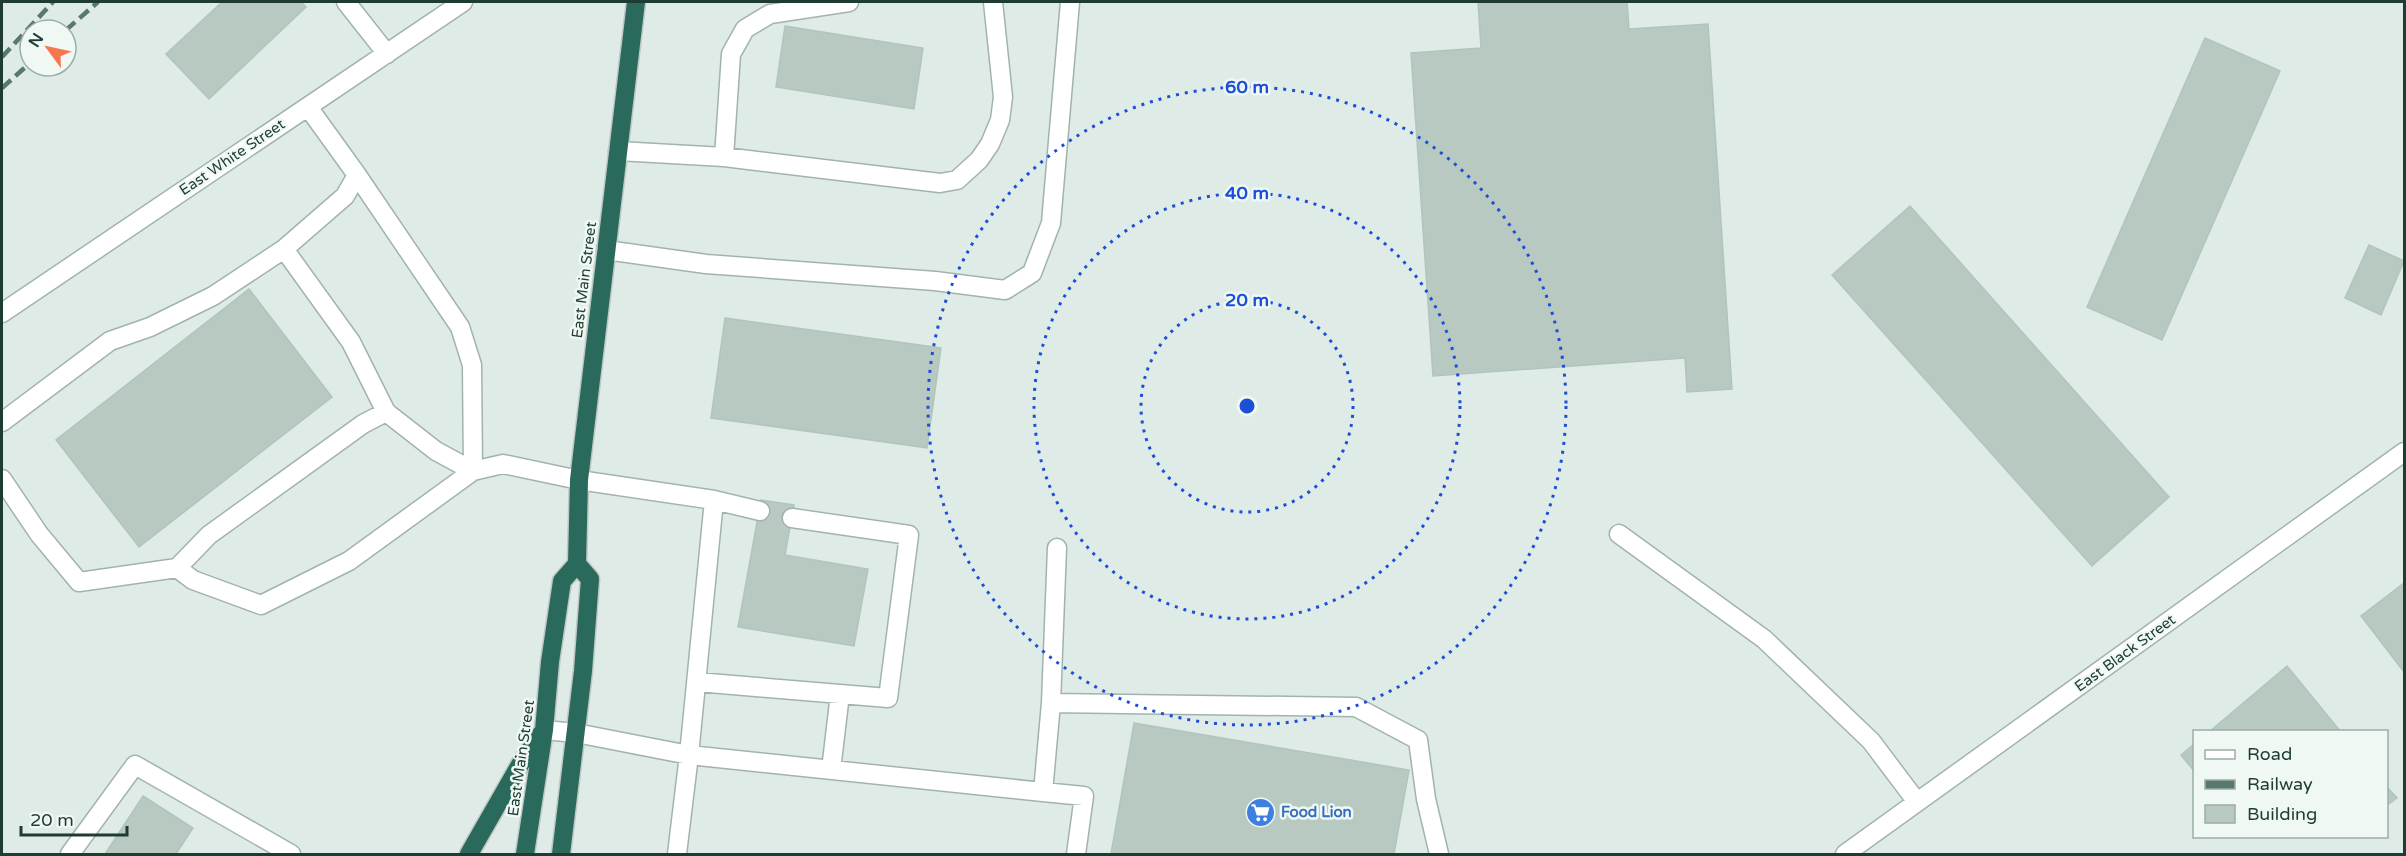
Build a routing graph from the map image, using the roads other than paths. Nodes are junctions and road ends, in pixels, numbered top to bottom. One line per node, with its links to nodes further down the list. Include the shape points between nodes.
1 (346, 2): 7 (street)
2 (463, 2): 7 (street, East White Street)
3 (636, 2): 9 (highway, East Main Street)
4 (849, 2): 10 (street, via 770,14 745,29 731,54)
5 (993, 2): 10 (street, via 1003,97 1000,120 979,160 957,180 940,183)
6 (1070, 2): 13 (street, via 1051,223 1032,273 1005,290 706,264)
7 (387, 54): 8 (street, East White Street)
8 (308, 107): 11 (street); 14 (street, East White Street)
9 (618, 151): 10 (street); 13 (highway, East Main Street)
10 (724, 157)
11 (357, 175): 12 (street, via 345,196); 18 (street, via 460,327 472,365)
12 (284, 249): 15 (street, via 351,342); 16 (street, via 213,296 150,327 110,341)
13 (606, 250): 20 (highway, East Main Street)
14 (2, 313)
15 (386, 412): 18 (street, via 436,451); 27 (street, via 363,424 209,536)
16 (2, 422)
17 (2404, 452): 36 (street, East Black Street)
18 (473, 471): 20 (street, via 503,464); 27 (street, via 349,561 261,605 193,580)
19 (2, 479): 27 (street, via 39,534 79,582)
20 (579, 480): 21 (street); 26 (highway, East Main Street)
21 (714, 500): 22 (street); 28 (street)
22 (760, 511)
23 (792, 518): 29 (street, via 909,535 888,698)
24 (1619, 534): 36 (street, via 1764,639 1871,741)
25 (1057, 548): 30 (street)
26 (577, 564): 31 (highway, East Main Street, via 562,581); 32 (highway, East Main Street, via 590,579)
27 (177, 568)
28 (697, 682): 29 (street); 33 (street)
29 (840, 694): 34 (street)
30 (1051, 703): 35 (street); 45 (street, via 1356,707 1418,740)
31 (544, 730): 32 (street); 40 (highway, via 520,763); 41 (highway, East Main Street)
32 (576, 733): 33 (street); 42 (highway, East Main Street)
33 (689, 755): 34 (street); 43 (street)
34 (831, 770): 35 (street)
35 (1043, 792): 44 (street, via 1084,796)
36 (1917, 802): 46 (street, East Black Street)
37 (269, 850): 38 (street, via 135,765); 39 (street)
38 (70, 855)
39 (291, 855)
40 (469, 855)
41 (525, 855)
42 (561, 855)
43 (677, 855)
44 (1076, 855)
45 (1439, 855)
46 (1845, 855)

